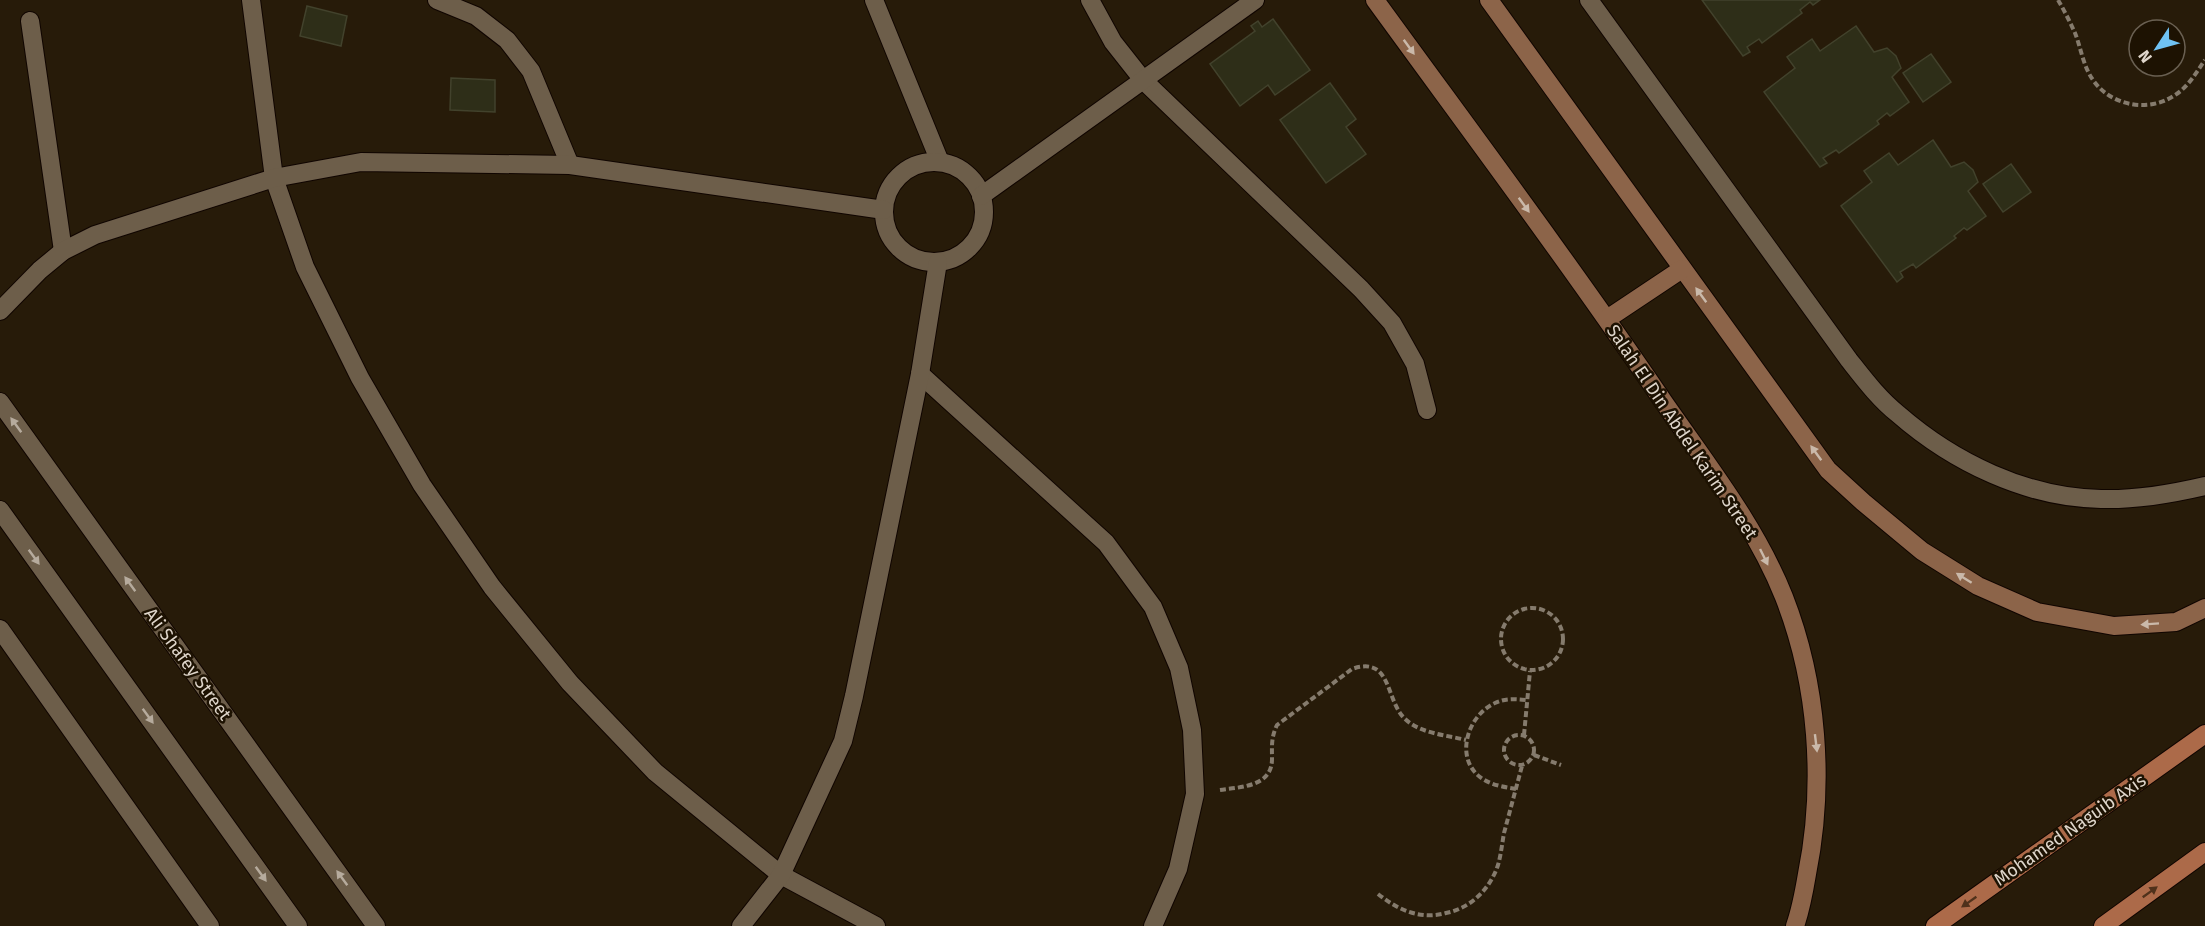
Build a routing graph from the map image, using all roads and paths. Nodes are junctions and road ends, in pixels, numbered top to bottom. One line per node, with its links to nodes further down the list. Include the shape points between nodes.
1 (251, 0): 15 (street)
2 (437, 0): 14 (street, via 476,16 507,40 531,71)
3 (874, 0): 13 (street)
4 (1090, 0): 12 (street, via 1113,42)
5 (1255, 0): 12 (street)
6 (1375, 0): 22 (main road, Salah El Din Abdel Karim Street, one-way to 22)
7 (1489, 0): 20 (main road)
8 (1589, 0): 26 (street, via 1848,360 1896,413 1925,436 1989,472 2062,495 2135,498)
9 (2058, 0): 11 (path, via 2092,79 2103,92 2118,100 2134,105 2164,102 2188,84)
10 (30, 21): 18 (street)
11 (2205, 60)
12 (1143, 80): 16 (street); 25 (street, via 1392,323 1415,364)
13 (940, 162): 16 (street, via 965,173); 17 (street, via 923,163 896,179)
14 (570, 165): 15 (street, via 361,162); 17 (street)
15 (274, 178): 18 (street, via 95,235); 41 (street, via 306,267 360,378 422,485 492,586 570,682 655,772)
16 (981, 196): 19 (street, via 984,211 976,240 953,259)
17 (884, 210): 19 (street, via 887,230 899,248 917,259)
18 (63, 251): 21 (street)
19 (938, 262): 23 (street)
20 (1682, 269): 22 (main road); 28 (main road, one-way to 20, via 2176,622 2114,626 2037,612 1978,586 1922,551 1828,470)
21 (0, 311)
22 (1607, 319): 49 (main road, Salah El Din Abdel Karim Street, one-way to 49, via 1748,525 1784,597 1807,674 1818,754 1815,834)
23 (920, 374): 39 (street, via 1106,543 1153,607 1179,668 1192,730); 41 (street, via 843,741)
24 (0, 402): 45 (street, Ali Shafey Street, one-way to 24)
25 (1427, 410)
26 (2205, 486)
27 (0, 510): 44 (street, one-way to 44)
28 (2205, 608)
29 (0, 629): 43 (street)
30 (1530, 671): 30 (path, via 1552,663 1563,641 1555,619 1533,608 1511,616 1500,638 1508,661); 31 (path)
31 (1527, 700): 33 (path); 34 (path, via 1509,698 1493,703 1480,713)
32 (2205, 734): 50 (main road, Mohamed Naguib Axis, one-way to 50)
33 (1524, 735): 35 (path, via 1531,740); 37 (path, via 1516,734 1504,745 1507,760)
34 (1467, 740): 38 (path, via 1469,764 1480,777); 39 (path, via 1421,729 1406,719 1395,705 1381,672 1362,666 1352,669 1277,725 1271,738 1272,762 1262,780)
35 (1534, 755): 36 (path); 37 (path)
36 (1561, 765)
37 (1522, 766): 38 (path)
38 (1516, 789): 42 (path, via 1498,864 1489,884 1475,900 1457,911 1415,915)
39 (1195, 794): 48 (street, via 1178,869)
40 (2205, 852): 51 (main road, one-way to 40)
41 (781, 875): 46 (street); 47 (street)
42 (1378, 894)
43 (210, 926)
44 (298, 926)
45 (376, 926)
46 (741, 926)
47 (876, 926)
48 (1153, 926)
49 (1795, 926)
50 (1935, 926)
51 (2103, 926)

